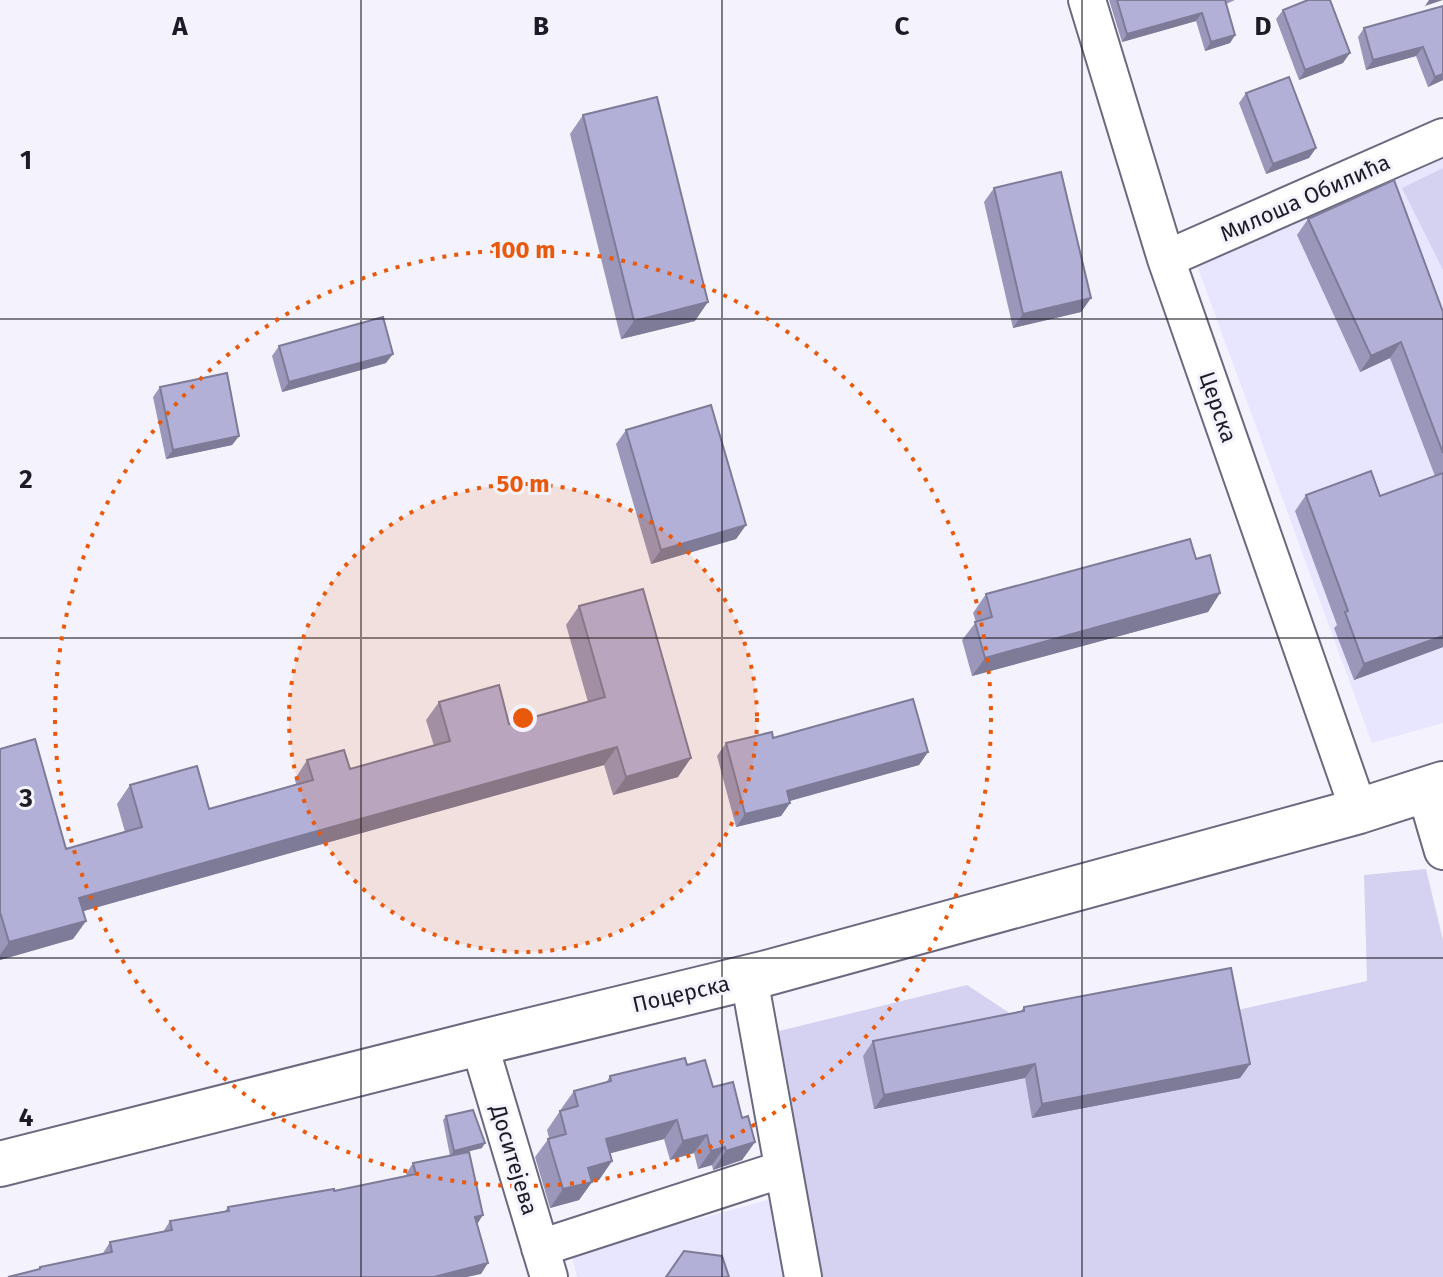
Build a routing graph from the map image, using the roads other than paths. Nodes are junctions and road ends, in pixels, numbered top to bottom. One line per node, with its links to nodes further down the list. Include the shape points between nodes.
1 (1087, 0): 3 (street, Церска)
2 (1443, 137): 3 (street, Милоша Обилића)
3 (1166, 259): 5 (street, Церска)
4 (1434, 787): 5 (main road, Поцерска); 6 (street)
5 (1359, 811): 7 (main road, Поцерска)
6 (1443, 851)
7 (749, 978): 8 (main road, Поцерска); 10 (street)
8 (479, 1043): 9 (main road, Поцерска); 11 (street, Доситејева)
9 (0, 1164)
10 (783, 1169): 11 (street); 12 (street)
11 (544, 1262)
12 (803, 1277)

